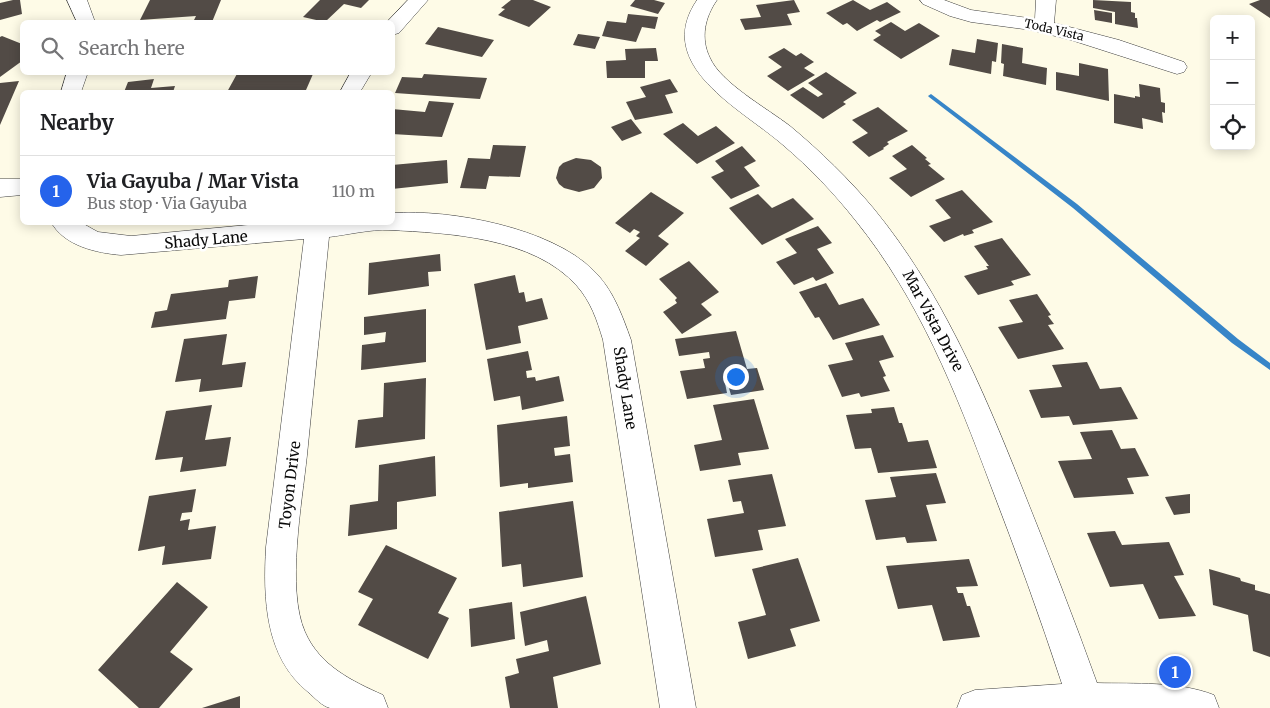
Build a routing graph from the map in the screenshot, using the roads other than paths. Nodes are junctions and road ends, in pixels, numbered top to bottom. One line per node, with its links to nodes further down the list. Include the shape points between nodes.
1 (77, 0): 6 (street)
2 (418, 0): 7 (street)
3 (707, 0): 20 (street, Mar Vista Drive, via 696,19 694,34 704,66 817,162 850,198 903,266 937,323 977,410)
4 (930, 0): 8 (street, Toda Vista, via 952,11)
5 (1046, 0): 8 (street)
6 (85, 20)
7 (395, 26)
8 (1044, 26): 9 (street, Toda Vista, via 1112,44)
9 (1177, 67)
10 (77, 75): 12 (street)
11 (360, 75): 13 (street)
12 (72, 90)
13 (351, 90)
14 (20, 187): 15 (street)
15 (0, 188)
16 (395, 222): 22 (street, Shady Lane, via 433,221 461,226 548,250 583,275 598,294 610,315 617,340)
17 (67, 225): 19 (street, Shady Lane, via 84,238 105,245 131,246)
18 (334, 225): 19 (street, Shady Lane)
19 (318, 226): 21 (street, Toyon Drive, via 282,547 282,611 288,638 307,667 334,690)
20 (1087, 704): 23 (street); 24 (street, via 1166,703)
21 (370, 708)
22 (678, 708)
23 (975, 708)
24 (1201, 708)

